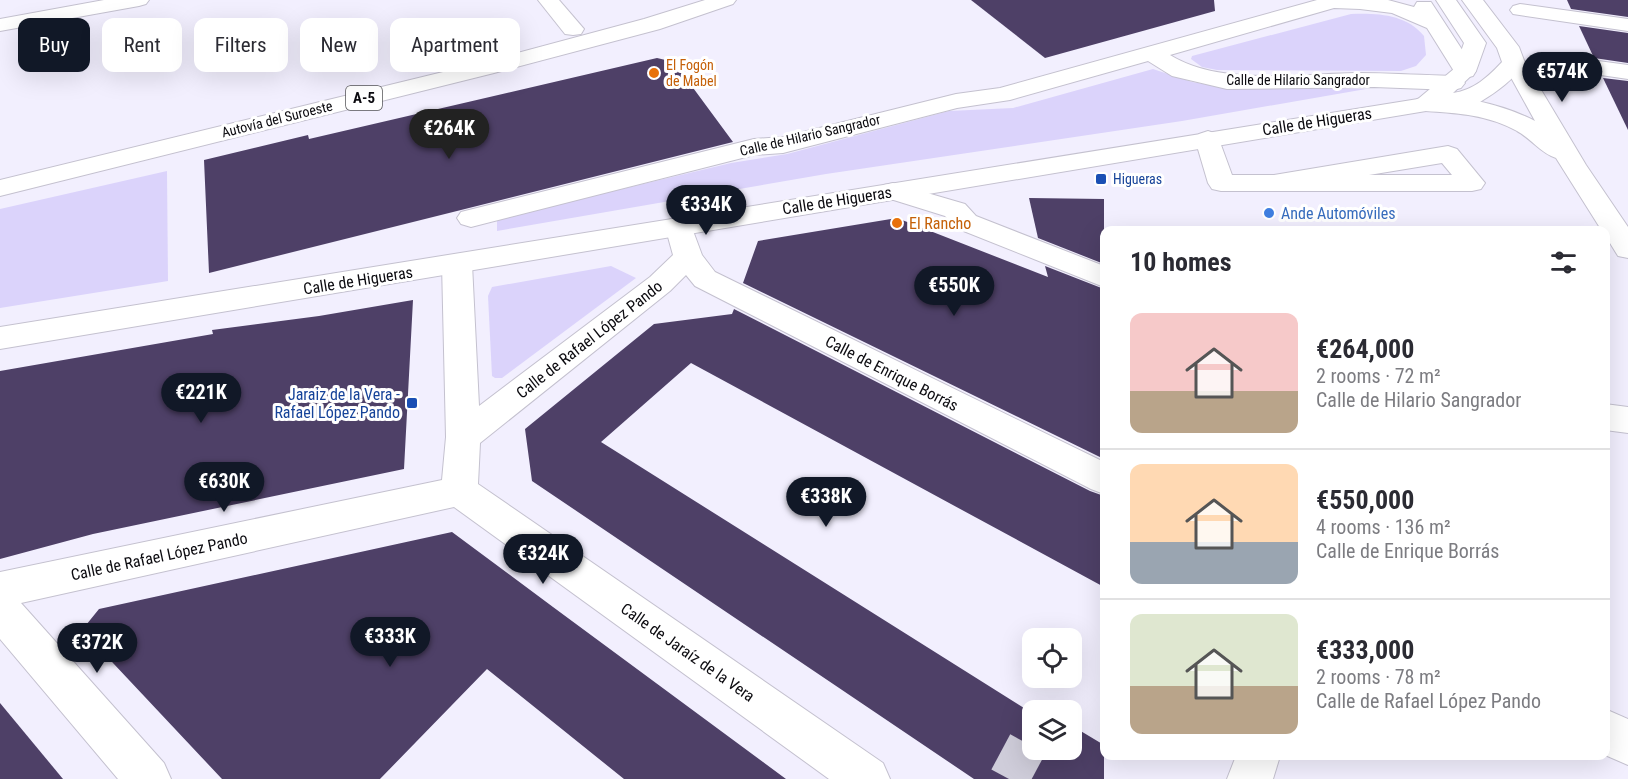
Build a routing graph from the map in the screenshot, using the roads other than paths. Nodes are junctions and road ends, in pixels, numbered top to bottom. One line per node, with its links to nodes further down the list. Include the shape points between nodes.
1 (139, 0): 11 (main road)
2 (548, 0): 13 (main road)
3 (670, 0): 13 (main road, Autovía del Suroeste / A-5)
4 (726, 0): 24 (main road, Autovía del Suroeste / A-5, via 486,68)
5 (1419, 0): 10 (main road)
6 (1446, 0): 18 (main road, via 1475,43)
7 (1472, 0): 15 (main road, via 1508,47)
8 (1335, 1): 10 (main road, Calle de Hilario Sangrador, via 1392,5); 14 (main road, Calle de Hilario Sangrador)
9 (1520, 10): 12 (main road)
10 (1436, 24): 18 (main road)
11 (0, 25)
12 (1628, 25)
13 (573, 29): 22 (main road, Autovía del Suroeste / A-5)
14 (1149, 52): 18 (main road, Calle de Hilario Sangrador, via 1180,71 1227,82); 26 (main road, Calle de Hilario Sangrador, via 1002,94 956,101 783,145 754,147)
15 (1514, 63): 19 (main road, Calle de Higueras, via 1494,84 1472,97); 21 (main road)
16 (1562, 63): 17 (main road)
17 (1628, 72)
18 (1459, 77): 19 (main road, Calle de Higueras)
19 (1425, 104): 20 (main road, Calle de Higueras); 21 (main road, via 1476,106 1512,118 1541,134)
20 (1208, 139): 23 (main road, via 1221,183); 25 (main road, Calle de Higueras)
21 (1573, 165): 27 (main road)
22 (0, 168)
23 (1274, 183): 23 (main road, via 1320,183 1472,183 1448,154)
24 (0, 188)
25 (893, 191): 28 (main road, Calle de Higueras); 32 (main road, via 955,210 966,222)
26 (471, 218)
27 (1616, 218): 29 (main road)
28 (679, 226): 30 (main road); 31 (main road, Calle de Higueras)
29 (1628, 249)
30 (688, 257): 36 (main road, Calle de Rafael López Pando, via 660,284); 37 (main road, Calle de Enrique Borrás, via 705,279)
31 (458, 264): 33 (main road, Calle de Higueras); 36 (main road)
32 (1100, 275)
33 (0, 338)
34 (1610, 418): 35 (main road)
35 (1628, 420)
36 (463, 437): 38 (main road)
37 (1100, 477)
38 (459, 491): 39 (main road, Calle de Rafael López Pando); 45 (main road, Calle de Jaraíz de la Vera)
39 (0, 590)
40 (0, 609): 44 (main road)
41 (1610, 734): 42 (main road)
42 (1628, 743)
43 (1257, 760): 46 (main road)
44 (148, 779)
45 (867, 779)
46 (1250, 779)

